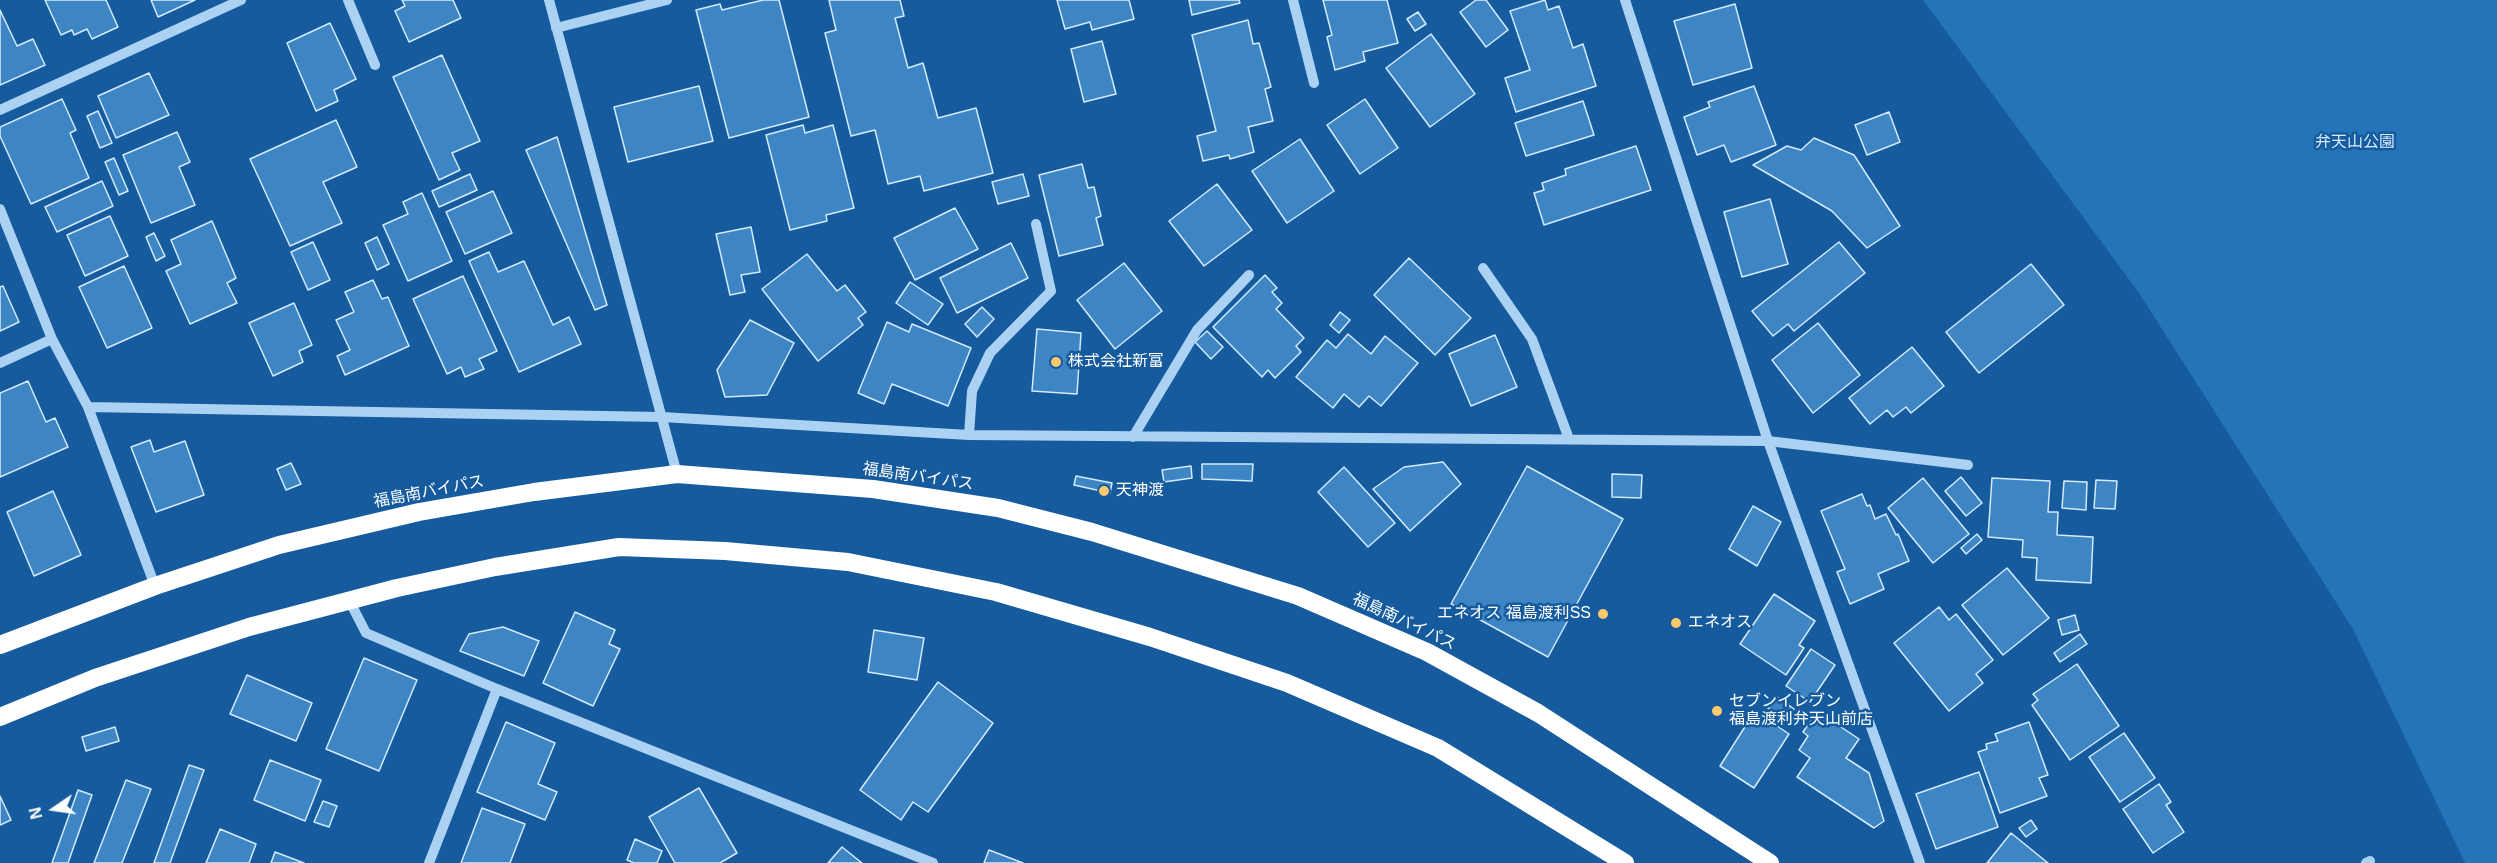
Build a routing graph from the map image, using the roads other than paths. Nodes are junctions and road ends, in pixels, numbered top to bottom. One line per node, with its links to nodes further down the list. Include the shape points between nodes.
1 (242, 0): 10 (street)
2 (348, 0): 8 (street)
3 (549, 0): 7 (street)
4 (667, 0): 7 (street)
5 (1293, 0): 9 (street)
6 (1625, 0): 22 (street)
7 (556, 28): 18 (street)
8 (375, 65)
9 (1314, 83)
10 (0, 110)
11 (0, 209): 15 (street)
12 (1036, 224): 19 (street, via 1051,291 990,353 972,391)
13 (1483, 268): 21 (street, via 1532,339)
14 (1249, 275): 20 (street, via 1197,330)
15 (52, 339): 16 (street); 17 (street)
16 (0, 363)
17 (88, 407): 18 (street); 25 (street)
18 (662, 417): 19 (street); 24 (street)
19 (969, 435): 20 (street)
20 (1133, 437): 21 (street)
21 (1569, 440): 22 (street)
22 (1768, 441): 23 (street); 34 (street)
23 (1968, 465)
24 (677, 474): 25 (highway, 福島南バイパス, via 534,492 419,512 279,545); 33 (highway, 福島南バイパス, via 873,489 998,508 1092,532 1298,596 1427,652 1538,713)
25 (155, 586): 27 (highway, 福島南バイパス)
26 (349, 600): 28 (street, via 366,633); 29 (highway, via 249,627 106,674); 32 (highway, via 495,567 619,547 848,562 996,592 1287,683 1438,748)
27 (0, 645)
28 (497, 689): 30 (street); 31 (street)
29 (0, 717)
30 (429, 863)
31 (933, 863)
32 (1625, 863)
33 (1770, 863)
34 (1920, 863)

